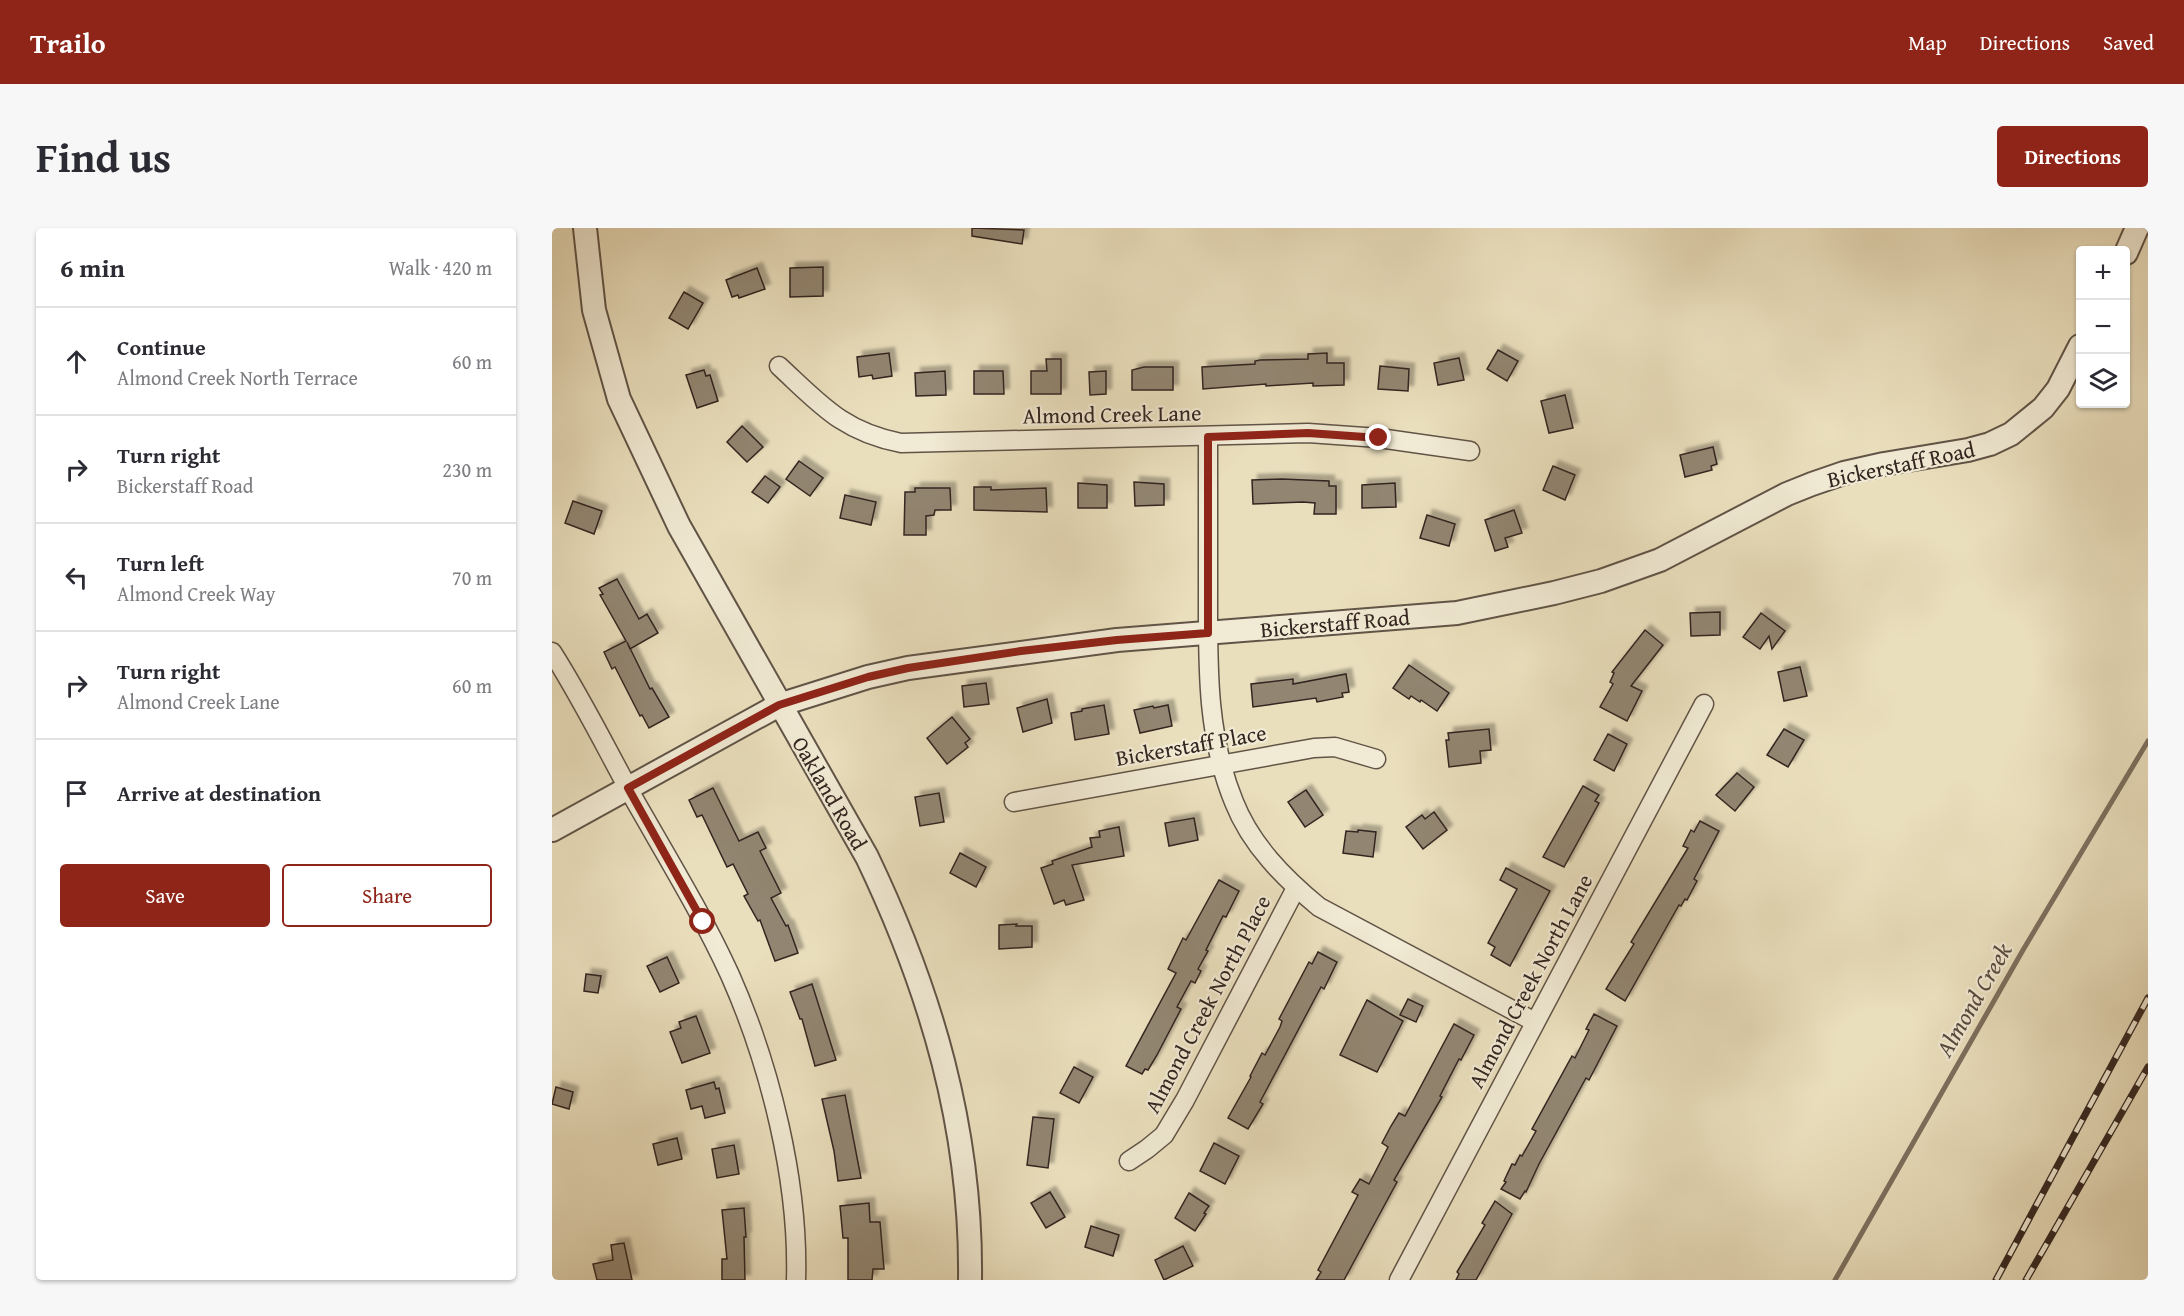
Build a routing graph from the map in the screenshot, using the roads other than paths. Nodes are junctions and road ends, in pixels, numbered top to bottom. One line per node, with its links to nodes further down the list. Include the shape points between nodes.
1 (585, 228): 11 (street, Oakland Road, via 594,310 619,399 679,526)
2 (2138, 228): 3 (street)
3 (2129, 246)
4 (2076, 354): 8 (street, Bickerstaff Road, via 2043,408 2011,434 1968,450 1884,464 1812,484 1660,560 1601,581 1457,613)
5 (779, 366): 6 (street, Almond Creek Lane, via 841,421 867,435 901,442)
6 (1208, 437): 7 (street, Almond Creek Lane, via 1308,433); 8 (street)
7 (1470, 451)
8 (1208, 633): 11 (street, Bickerstaff Road, via 1117,640 908,668); 13 (street, via 1212,727)
9 (552, 652): 14 (street)
10 (1704, 704): 18 (street, Almond Creek North Lane)
11 (779, 705): 14 (street, Bickerstaff Road); 21 (street, Oakland Road, via 867,857 927,1003 959,1137)
12 (1376, 759): 13 (street, Bickerstaff Place, via 1335,747)
13 (1222, 763): 15 (street, Bickerstaff Place); 17 (street, via 1234,802 1254,840)
14 (628, 788): 16 (street, Bickerstaff Road); 20 (street, via 724,963 762,1059 789,1182)
15 (1014, 802)
16 (552, 830)
17 (1296, 888): 18 (street, via 1319,907); 19 (street, Almond Creek North Place, via 1164,1135)
18 (1535, 1022): 22 (street, Almond Creek North Lane)
19 (1129, 1161)
20 (796, 1280)
21 (970, 1280)
22 (1399, 1280)

